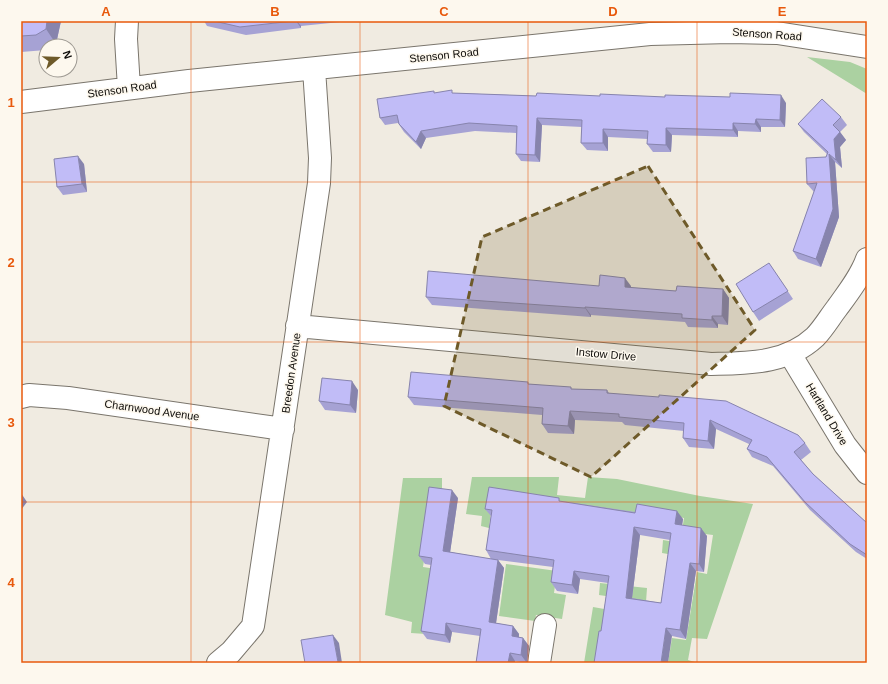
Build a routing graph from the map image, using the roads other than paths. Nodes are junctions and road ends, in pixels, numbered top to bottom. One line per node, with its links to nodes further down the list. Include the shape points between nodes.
1 (127, 21): 4 (street)
2 (867, 47): 3 (street, Stenson Road, via 777,33 657,34)
3 (314, 69): 4 (street, Stenson Road); 7 (street, Breedon Avenue, via 320,158 319,184)
4 (129, 88): 5 (street, Stenson Road)
5 (21, 102)
6 (866, 265): 8 (street, Instow Drive, via 815,337)
7 (298, 326): 8 (street, Instow Drive, via 711,364 752,363 774,360); 10 (street, Breedon Avenue)
8 (790, 354): 11 (street, Hartland Drive, via 845,445)
9 (21, 397): 10 (street, Charnwood Avenue, via 29,395 68,398)
10 (283, 429): 13 (street, Breedon Avenue, via 253,626)
11 (867, 473)
12 (545, 625): 14 (street)
13 (230, 659)
14 (539, 663)

